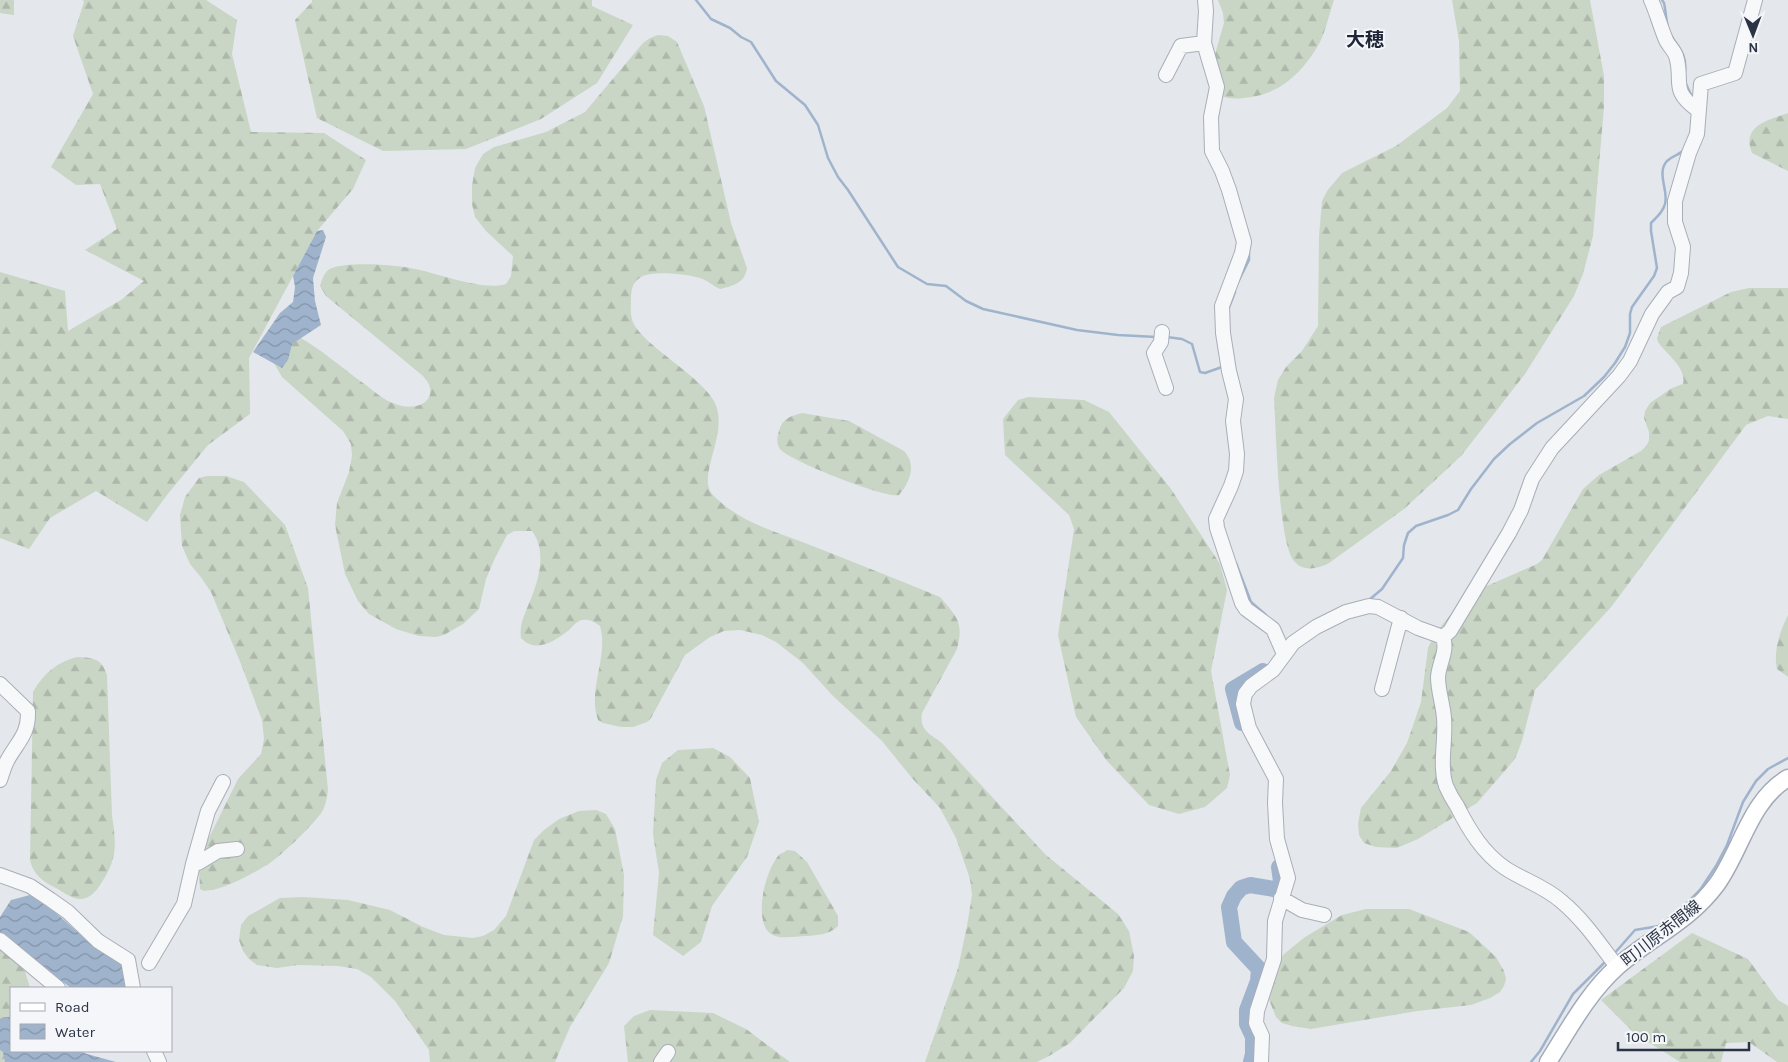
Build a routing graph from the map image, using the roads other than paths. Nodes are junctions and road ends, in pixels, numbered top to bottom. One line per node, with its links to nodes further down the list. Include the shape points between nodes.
1 (1205, 0): 4 (street)
2 (1650, 0): 6 (street, via 1676,56 1678,86 1688,102)
3 (1755, 0): 6 (street, via 1735,74 1701,84)
4 (1204, 43): 5 (street, via 1181,46); 11 (street, via 1217,87 1211,117 1212,151 1229,190 1244,242 1222,306 1223,333 1236,399 1233,421 1237,454 1236,471 1216,519 1217,528 1242,603 1273,629)
5 (1166, 76)
6 (1698, 110): 10 (street, via 1697,134 1675,201 1674,222 1683,247 1677,286 1668,292 1652,314 1630,361 1619,376 1552,448 1532,479 1509,533 1458,620)
7 (1162, 332): 8 (street, via 1161,342 1154,353)
8 (1166, 388)
9 (1401, 618): 10 (street); 11 (street, via 1369,606 1346,612 1316,627 1293,643); 13 (street)
10 (1442, 637): 24 (street, via 1444,651 1438,675 1444,718 1447,788 1480,845 1504,868 1562,901)
11 (1284, 654): 20 (street, via 1273,670 1251,686 1243,704 1249,728 1276,779 1277,839 1288,878)
12 (0, 684): 15 (street, via 28,711 23,736)
13 (1382, 689)
14 (1788, 778): 24 (main road, 町川原赤間線, via 1764,800 1724,874 1695,910)
15 (0, 780)
16 (223, 782): 18 (street, via 208,811)
17 (237, 849): 18 (street, via 218,851)
18 (193, 864): 23 (street, via 184,904)
19 (0, 874): 26 (street, via 30,886 51,900 98,941 128,960)
20 (1281, 898): 21 (street, via 1302,910); 27 (street, via 1275,921 1274,959 1257,1011 1256,1023 1262,1036)
21 (1324, 915)
22 (0, 940): 25 (street)
23 (148, 962)
24 (1617, 967): 28 (main road, 町川原赤間線, via 1580,1011)
25 (57, 987)
26 (133, 987)
27 (1261, 1062)
28 (1548, 1062)

